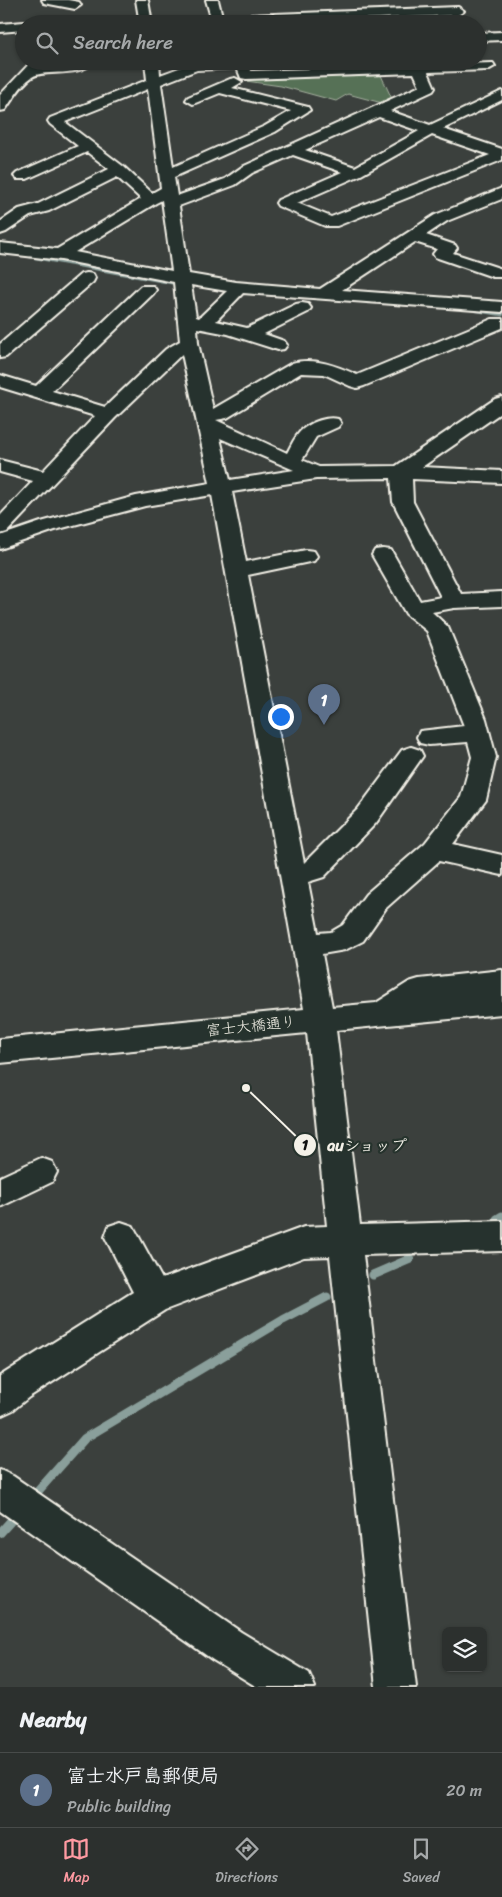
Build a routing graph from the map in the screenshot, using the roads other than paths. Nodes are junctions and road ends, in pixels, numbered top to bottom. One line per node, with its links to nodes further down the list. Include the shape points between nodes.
1 (48, 0): 6 (street)
2 (142, 0): 11 (street)
3 (212, 0): 12 (street)
4 (332, 0): 9 (street)
5 (393, 0): 8 (street)
6 (78, 2): 10 (street)
7 (455, 5): 8 (street)
8 (399, 13): 9 (street)
9 (338, 14): 13 (street)
10 (69, 15)
11 (144, 15)
12 (215, 15)
13 (318, 15)
14 (15, 27): 15 (street)
15 (0, 28)
16 (502, 36): 17 (street)
17 (487, 37)
18 (487, 64): 26 (street)
19 (49, 70): 25 (street)
20 (154, 70): 27 (street)
21 (185, 70): 27 (street)
22 (243, 70): 30 (street, via 239,80)
23 (420, 70): 33 (street, via 428,88)
24 (431, 70): 26 (street)
25 (31, 72): 28 (street)
26 (496, 81): 34 (street)
27 (156, 82): 36 (street, via 55,121); 42 (street)
28 (17, 85): 29 (street); 32 (street)
29 (0, 87)
30 (220, 89): 31 (street); 42 (street, via 303,110)
31 (193, 100)
32 (0, 106)
33 (378, 112): 34 (street); 37 (street)
34 (430, 130): 38 (street); 40 (street)
35 (502, 142): 38 (street)
36 (87, 147): 39 (street); 41 (street)
37 (292, 150): 40 (street); 42 (street, via 247,170 230,182)
38 (497, 153): 40 (street, via 331,223 284,203)
39 (119, 170): 44 (street); 45 (street, via 43,208 26,212)
40 (356, 172)
41 (22, 176)
42 (169, 190): 44 (street); 52 (street)
43 (502, 193): 46 (street, via 441,218)
44 (151, 200): 48 (street)
45 (0, 229)
46 (413, 236): 49 (street, via 449,248 441,254); 55 (street)
47 (0, 248): 48 (street)
48 (59, 255): 52 (street)
49 (500, 272): 56 (street, via 487,284 474,287)
50 (69, 275): 63 (street, via 95,279)
51 (125, 284): 53 (street)
52 (183, 287): 53 (street); 54 (street); 59 (street)
53 (147, 290): 65 (street)
54 (236, 291): 55 (street); 59 (street)
55 (324, 294): 56 (street)
56 (456, 303): 58 (street)
57 (302, 308): 60 (street)
58 (500, 315): 68 (street, via 357,382 327,369 298,367)
59 (196, 322): 60 (street); 61 (street)
60 (250, 334): 62 (street)
61 (189, 343): 67 (street, via 172,353); 68 (street)
62 (278, 346)
63 (0, 354)
64 (0, 381): 65 (street)
65 (39, 393): 67 (street)
66 (502, 403): 73 (street)
67 (108, 414): 75 (street)
68 (208, 421): 70 (street); 76 (street)
69 (331, 423): 70 (street, via 309,433)
70 (291, 462): 72 (street)
71 (0, 466): 75 (street)
72 (316, 472): 73 (street); 76 (street)
73 (400, 472): 74 (street); 83 (street, via 403,502)
74 (502, 477)
75 (46, 478): 77 (street)
76 (221, 487): 78 (street, via 143,500); 81 (street)
77 (0, 528)
78 (0, 543)
79 (383, 555): 84 (street)
80 (306, 556): 81 (street)
81 (236, 572): 90 (street)
82 (502, 598): 83 (street)
83 (454, 601): 84 (street)
84 (414, 609): 85 (street, via 437,627)
85 (478, 733): 86 (street); 88 (street, via 484,757 473,800)
86 (429, 737)
87 (410, 756): 90 (street, via 367,816 315,870)
88 (434, 850): 89 (street); 91 (street, via 376,901 353,932 335,942)
89 (502, 865)
90 (293, 875): 91 (street)
91 (305, 945): 95 (street)
92 (502, 981): 94 (street, via 419,990)
93 (502, 1002): 94 (street, 富士大橋通り)
94 (378, 1014): 95 (street, 富士大橋通り); 96 (street, via 419,1024)
95 (320, 1019): 97 (street, 富士大橋通り); 102 (street)
96 (502, 1020)
97 (0, 1051)
98 (41, 1172): 99 (street)
99 (0, 1192)
100 (502, 1236): 102 (street)
101 (121, 1238): 103 (street)
102 (345, 1240): 103 (street, via 304,1242); 107 (street)
103 (154, 1298): 104 (street)
104 (0, 1398)
105 (0, 1489): 106 (street, via 227,1646)
106 (295, 1687)
107 (396, 1687)

